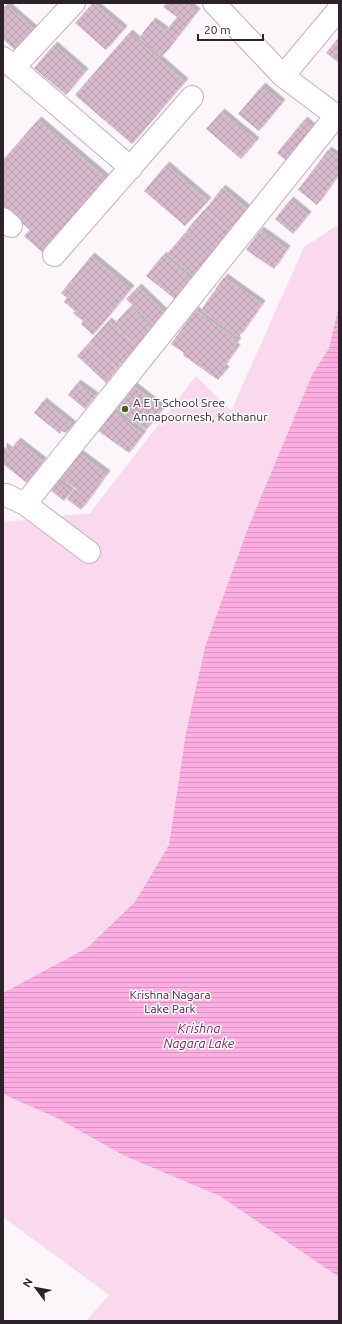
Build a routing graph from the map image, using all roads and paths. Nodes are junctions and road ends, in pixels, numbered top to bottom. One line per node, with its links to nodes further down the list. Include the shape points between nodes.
1 (74, 3): 4 (street)
2 (214, 3): 5 (street)
3 (339, 9): 5 (street)
4 (8, 62): 8 (street)
5 (283, 76): 7 (street)
6 (192, 97): 8 (street)
7 (338, 117): 11 (street)
8 (131, 168): 9 (street)
9 (54, 255)
10 (3, 495): 11 (street)
11 (25, 504): 12 (street)
12 (89, 552)

